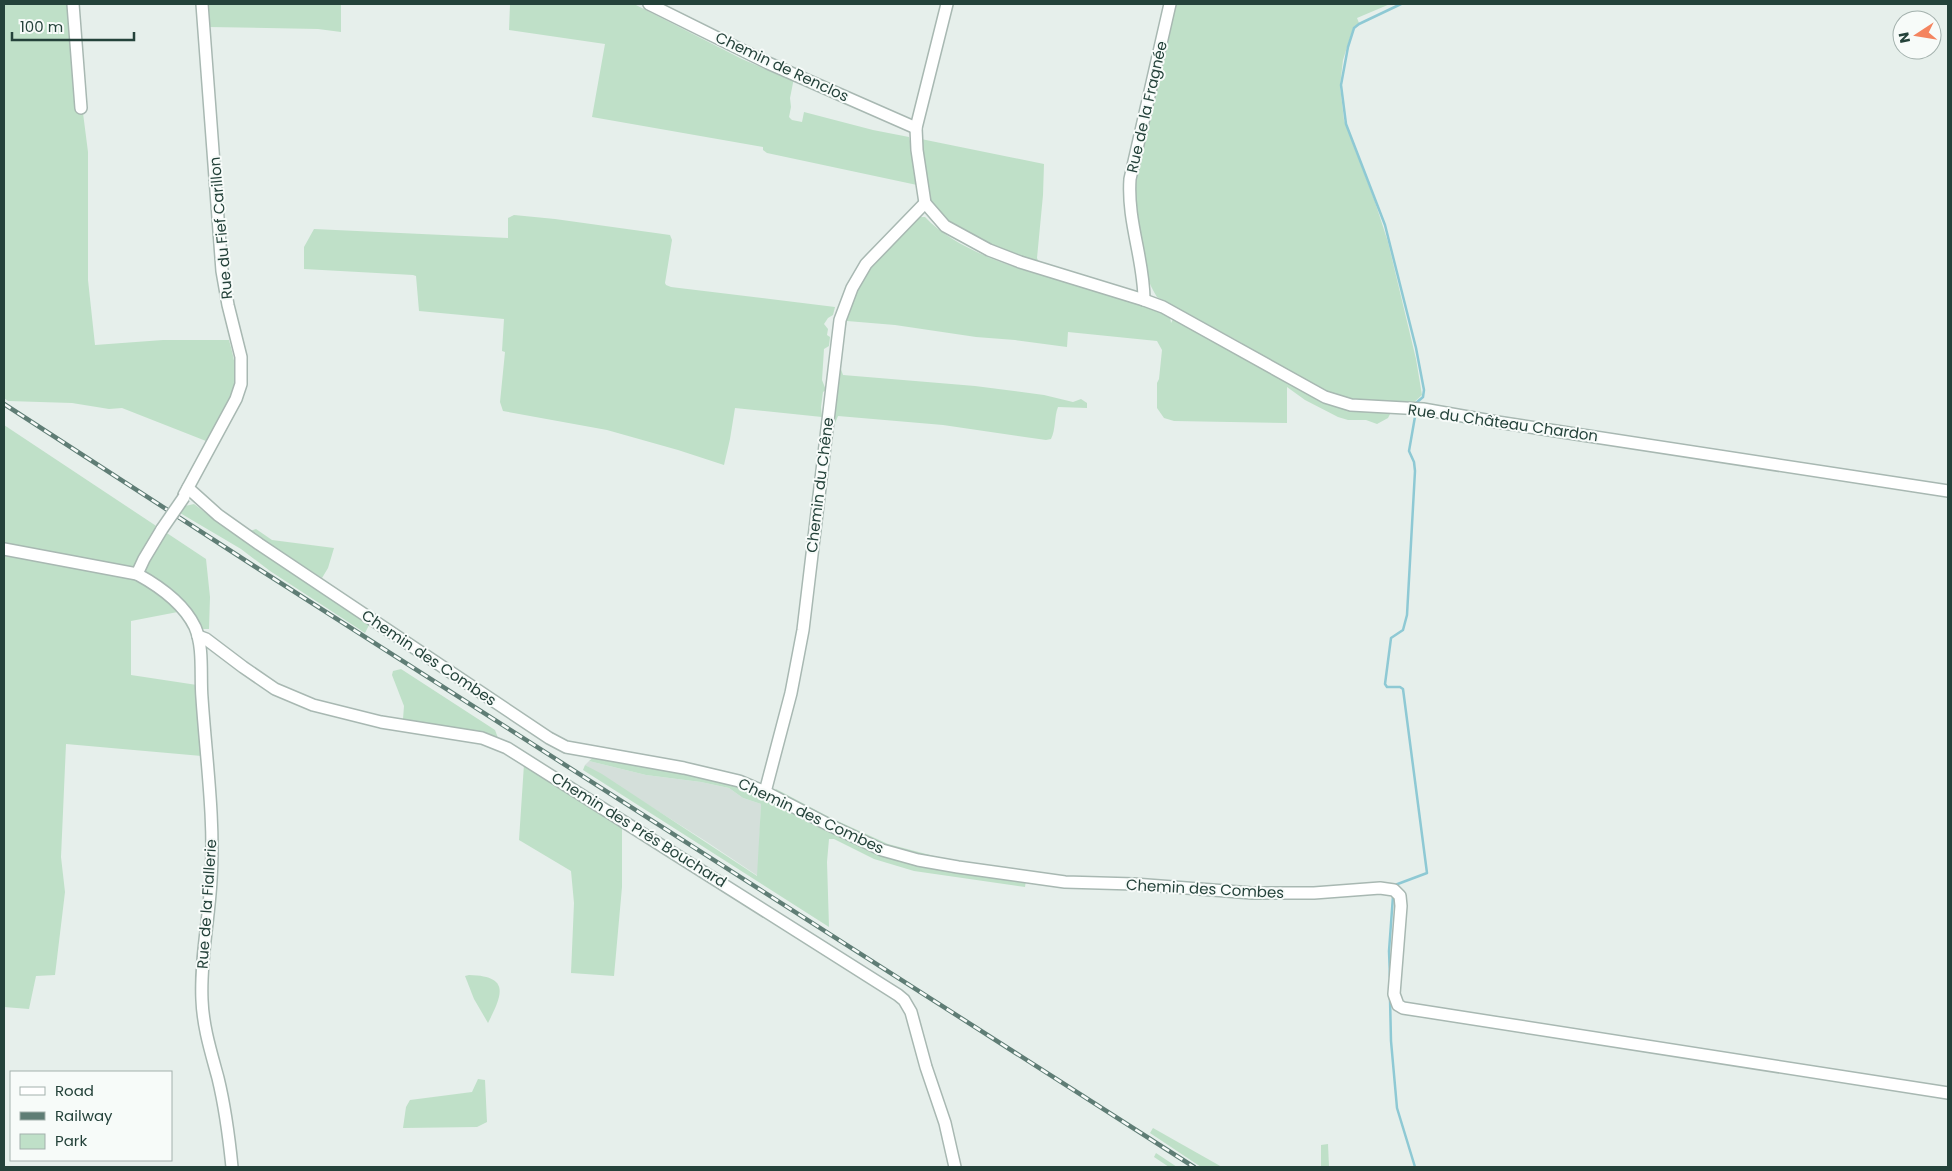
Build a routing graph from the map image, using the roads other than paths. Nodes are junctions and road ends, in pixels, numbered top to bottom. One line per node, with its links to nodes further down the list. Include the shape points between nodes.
1 (73, 4): 6 (street)
2 (202, 4): 11 (street, Rue du Fief Carillon, via 222,271 242,376 236,399)
3 (649, 4): 7 (street, Chemin de Renclos, via 768,63)
4 (947, 4): 7 (street)
5 (1170, 4): 9 (street, Rue de la Fragnée, via 1130,179 1132,225)
6 (81, 108)
7 (916, 128): 8 (street)
8 (925, 203): 9 (street, Rue du Château Chardon, via 945,226 989,250); 15 (street, Chemin du Chêne, via 866,264 852,288 840,320 800,645)
9 (1144, 300): 10 (street, Rue du Château Chardon, via 1174,313 1336,402 1360,407 1415,408)
10 (1948, 491)
11 (186, 493): 13 (street, Rue du Fief Carillon, bridge); 15 (street, Chemin des Combes, via 558,743 712,774)
12 (4, 549): 13 (street)
13 (138, 574): 14 (street, Rue de la Fiallerie, via 166,593 185,612)
14 (198, 636): 17 (street, Rue de la Fiallerie, via 212,847 202,999 206,1031 223,1101); 18 (street, Chemin des Prés Bouchard, via 275,689 313,705 381,722 482,738 507,748 898,994 911,1012)
15 (766, 792): 16 (street, Chemin des Combes, via 882,850 966,869 1065,882 1252,893 1394,890 1401,899 1394,994 1398,1005 1403,1008)
16 (1948, 1093)
17 (232, 1167)
18 (955, 1167)

